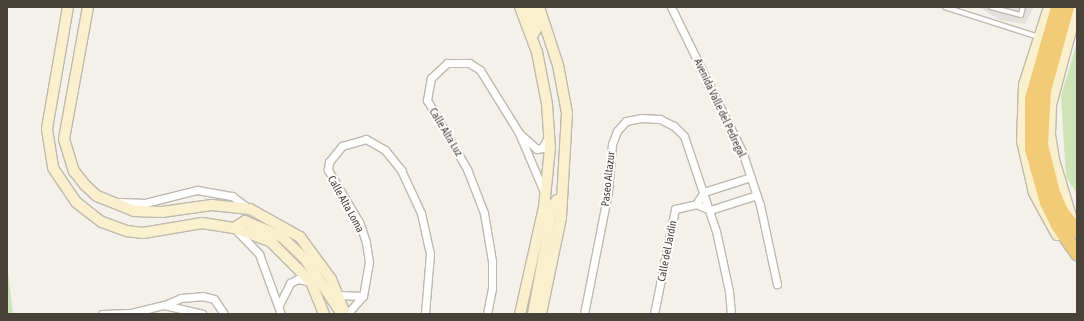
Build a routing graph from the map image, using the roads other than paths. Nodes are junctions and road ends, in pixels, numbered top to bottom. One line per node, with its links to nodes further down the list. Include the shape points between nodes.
1 (68, 7): 27 (street, via 48,129 51,161 62,185 91,215 127,231 143,233 193,223)
2 (88, 7): 22 (street, via 64,139 74,171 97,196)
3 (520, 7): 14 (street)
4 (529, 7): 14 (street, via 537,28)
5 (539, 7): 23 (street, via 558,65 567,113)
6 (671, 7): 18 (street, Avenida Valle del Pedregal, via 729,122)
7 (945, 7): 15 (lane)
8 (992, 7): 9 (lane, via 1021,15)
9 (1023, 7)
10 (1049, 7): 15 (street)
11 (1057, 7): 29 (highway, via 1031,98 1031,149 1046,202)
12 (1067, 7): 28 (highway, via 1044,90 1041,144 1053,192)
13 (1077, 8): 28 (street, via 1051,105 1050,134 1055,166)
14 (532, 36): 17 (street, via 547,104)
15 (1040, 37): 29 (street, via 1023,98 1022,141 1026,168 1045,217 1060,241)
16 (519, 133): 17 (street, Calle Alta Luz, via 537,149 546,144); 20 (street, Calle Alta Luz); 44 (street, Calle Alta Luz, via 480,70 469,63 447,63 431,78 427,100 467,168 484,213 492,261 492,288)
17 (550, 133): 20 (street)
18 (751, 177): 19 (street); 21 (street, Avenida Valle del Pedregal)
19 (704, 192): 24 (street); 26 (street, Paseo Altazur); 48 (street, Paseo Altazur, via 684,136 674,126 660,119 641,118 626,121 617,131 612,144 608,192)
20 (546, 195): 45 (street)
21 (757, 195): 26 (street); 31 (street, Avenida Valle del Pedregal)
22 (110, 202): 25 (street, via 124,209 148,212 212,205); 25 (street, via 145,203 197,190 232,196)
23 (562, 202): 46 (street, via 557,200 553,205); 47 (street)
24 (696, 204): 26 (street); 49 (street, Calle del Jardín, via 675,209)
25 (250, 209): 32 (street, via 300,237 331,280)
26 (710, 210): 50 (street, Paseo Altazur, via 728,284)
27 (234, 228): 30 (street, via 270,241); 35 (street, via 259,254); 42 (street, via 245,221 282,237 305,259)
28 (1076, 231)
29 (1076, 253)
30 (311, 282): 35 (street, via 298,279 290,283); 41 (street)
31 (777, 284)
32 (337, 295): 33 (street); 42 (street)
33 (363, 296): 42 (street); 43 (street, Calle Alta Loma, via 369,262 366,242 359,222 328,170 329,162 342,146 366,139 385,150 401,170 421,213 430,254)
34 (164, 305): 36 (street); 38 (street); 39 (street, via 181,298 202,296 214,299)
35 (279, 305): 40 (street)
36 (128, 313): 37 (street)
37 (102, 314)
38 (202, 314)
39 (224, 314)
40 (281, 314)
41 (324, 314)
42 (345, 314)
43 (425, 314)
44 (487, 314)
45 (520, 314)
46 (533, 314)
47 (541, 314)
48 (584, 314)
49 (654, 314)
50 (731, 314)

